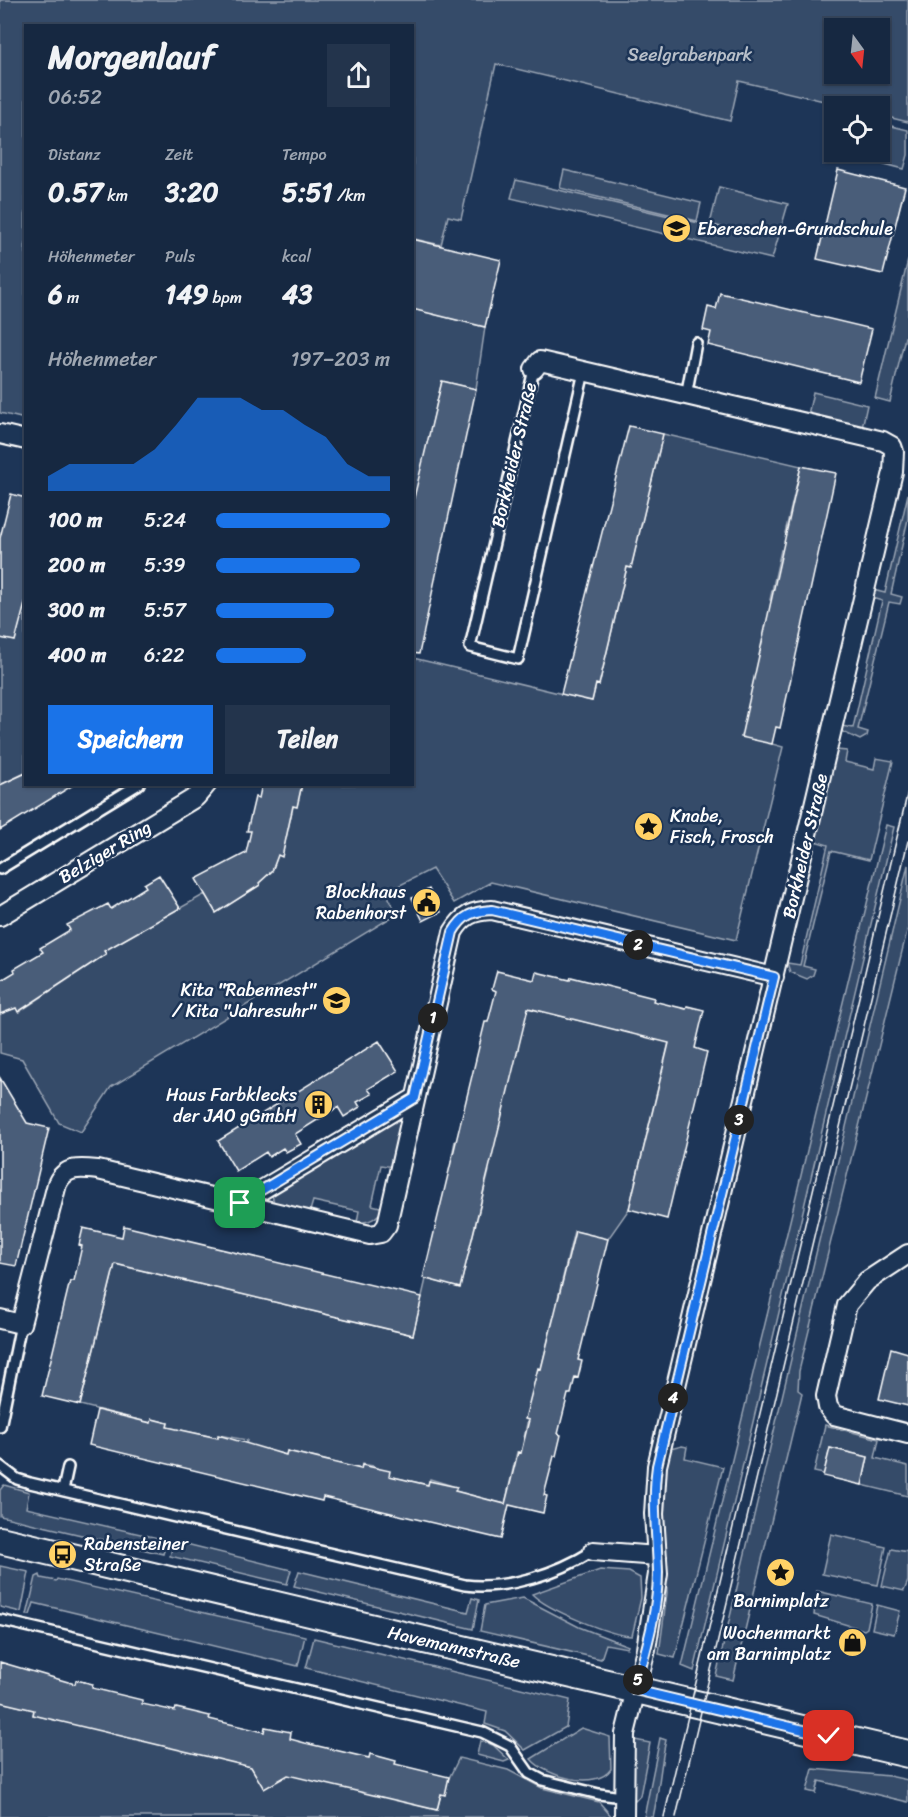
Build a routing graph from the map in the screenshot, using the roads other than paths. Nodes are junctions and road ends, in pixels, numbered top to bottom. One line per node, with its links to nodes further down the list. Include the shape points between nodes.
1 (696, 343): 4 (lane)
2 (534, 369): 3 (street, Borkheider Straße, via 540,361); 3 (lane, Borkheider Straße, via 470,647 518,659)
3 (584, 372): 4 (street, Borkheider Straße)
4 (686, 396): 11 (street, Borkheider Straße, via 883,441 894,452 893,472)
5 (0, 434): 6 (street)
6 (24, 440)
7 (136, 786): 9 (lane)
8 (205, 786): 10 (street, Belziger Ring, via 196,797)
9 (0, 869)
10 (0, 916)
11 (774, 977): 12 (street, via 492,910 477,911 459,921 453,932); 24 (street, Borkheider Straße, via 657,1466)
12 (415, 1098): 13 (street); 13 (street, via 387,1225 381,1233 370,1235)
13 (240, 1203): 16 (street, via 98,1170 69,1170 59,1178 52,1197)
14 (908, 1254): 18 (street, via 867,1281 847,1305 826,1396 834,1415)
15 (0, 1319): 16 (street)
16 (21, 1324): 17 (lane)
17 (0, 1427)
18 (908, 1434)
19 (0, 1466): 21 (lane, via 17,1479)
20 (68, 1467): 21 (lane)
21 (63, 1490): 23 (lane, via 472,1585 494,1587 514,1582 578,1561)
22 (0, 1540): 26 (main road, Havemannstraße)
23 (593, 1551): 24 (street)
24 (657, 1556): 26 (street, via 658,1575 646,1649)
25 (0, 1620): 28 (lane, via 482,1732 510,1746 529,1773 542,1780)
26 (635, 1690): 27 (main road, Havemannstraße); 28 (street, via 625,1734)
27 (908, 1754)
28 (623, 1797): 29 (street)
29 (624, 1817)

